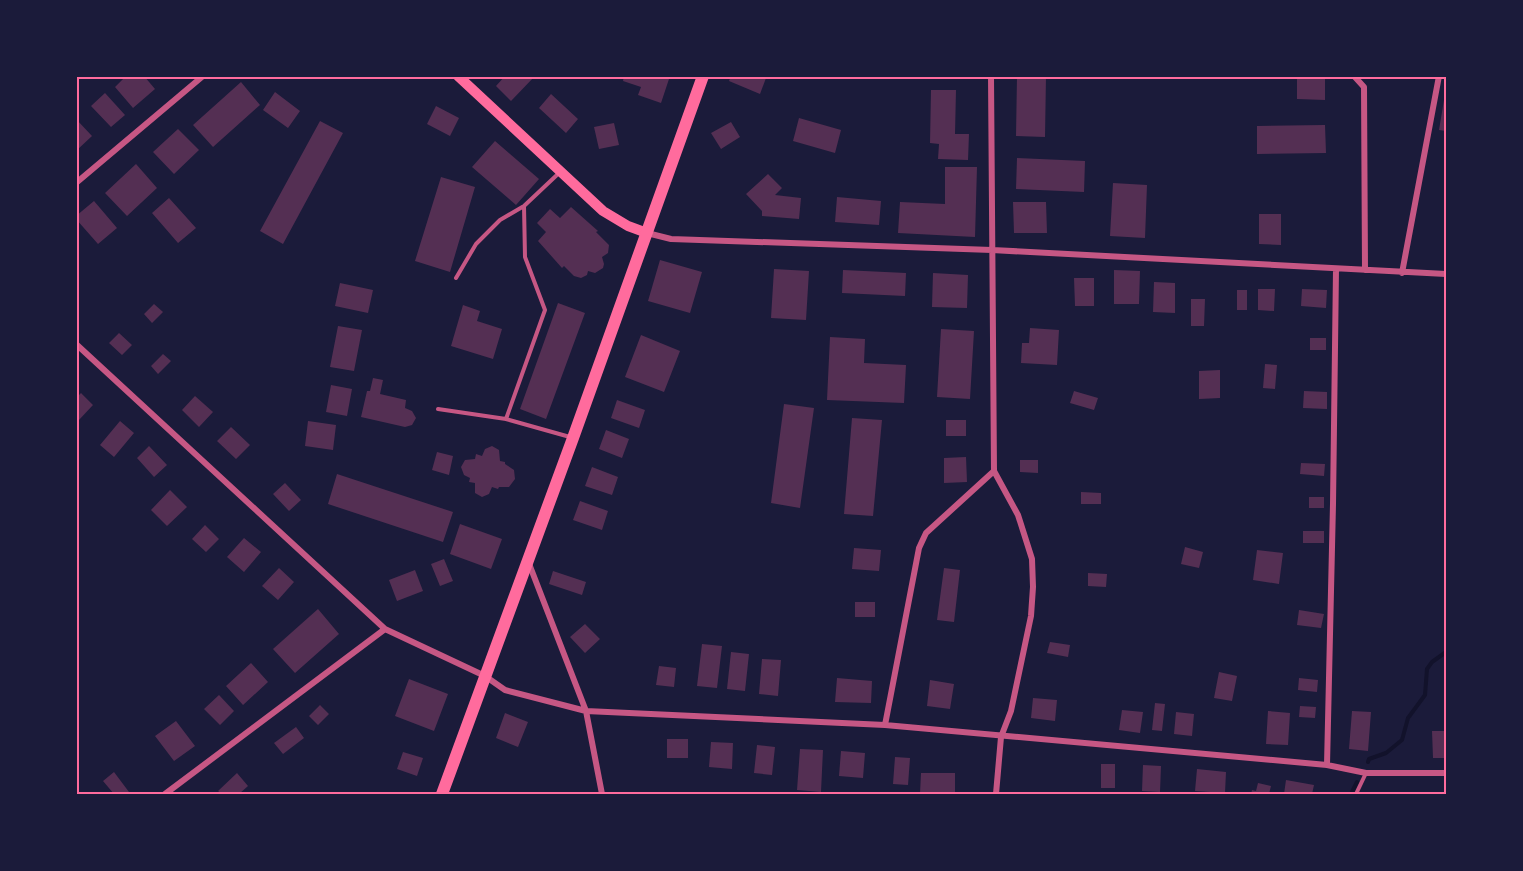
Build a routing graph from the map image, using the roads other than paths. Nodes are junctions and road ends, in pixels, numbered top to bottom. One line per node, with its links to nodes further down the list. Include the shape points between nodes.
1 (203, 76): 8 (street)
2 (458, 76): 7 (main road)
3 (703, 76): 10 (main road)
4 (991, 76): 11 (street)
5 (1354, 76): 13 (street, via 1364,87)
6 (1439, 76): 14 (street)
7 (560, 172): 9 (lane); 10 (main road, via 603,211)
8 (76, 183)
9 (524, 206): 16 (lane, via 500,220 476,244); 19 (lane, via 525,257 546,310)
10 (647, 233): 11 (street, via 671,239); 20 (main road)
11 (992, 250): 12 (street); 21 (street)
12 (1336, 269): 13 (street); 28 (street)
13 (1365, 270): 14 (street)
14 (1402, 273): 15 (street)
15 (1446, 274)
16 (456, 278)
17 (76, 344): 23 (street)
18 (438, 409): 19 (lane)
19 (506, 419): 20 (lane)
20 (573, 438): 22 (main road)
21 (994, 471): 26 (street, via 926,533 919,548); 27 (street, via 1018,515 1032,559 1034,587 1011,711)
22 (528, 560): 24 (main road); 25 (street)
23 (386, 629): 24 (street); 31 (street)
24 (485, 676): 25 (street, via 505,690); 32 (main road)
25 (585, 711): 26 (street); 33 (street)
26 (885, 725): 27 (street)
27 (1001, 737): 28 (street); 34 (street)
28 (1327, 765): 29 (street)
29 (1366, 773): 30 (street); 35 (lane)
30 (1446, 773)
31 (165, 795)
32 (442, 795)
33 (602, 795)
34 (996, 795)
35 (1356, 795)

